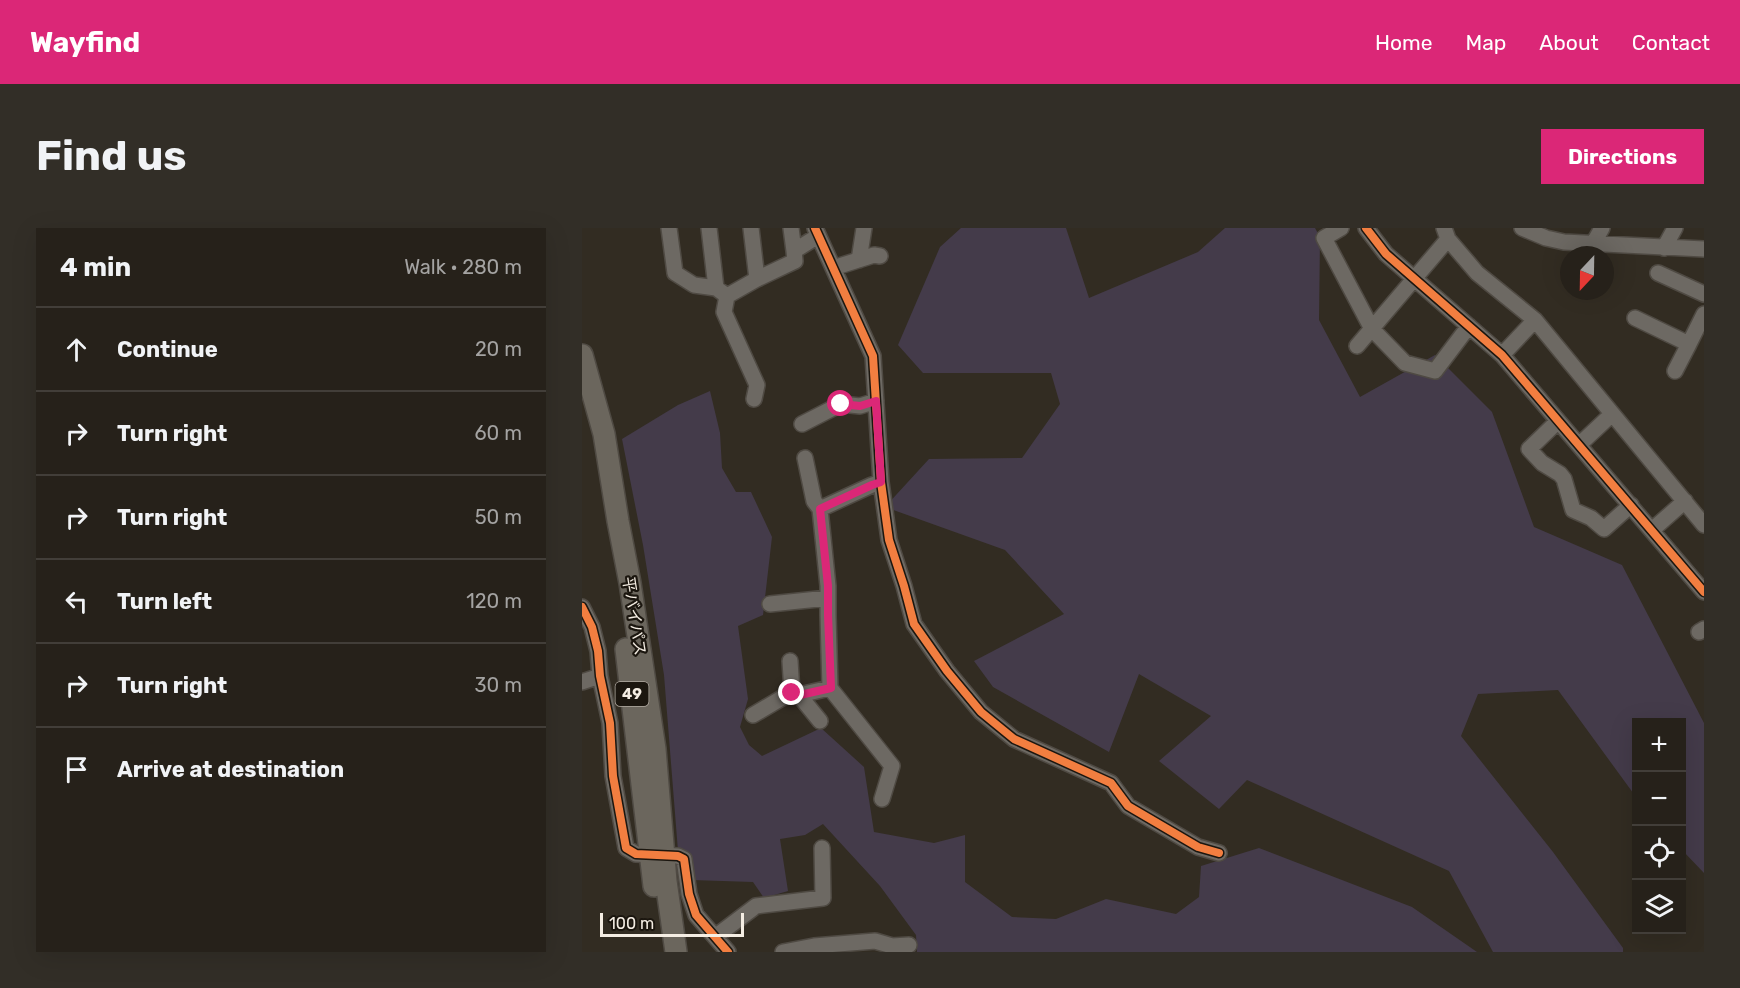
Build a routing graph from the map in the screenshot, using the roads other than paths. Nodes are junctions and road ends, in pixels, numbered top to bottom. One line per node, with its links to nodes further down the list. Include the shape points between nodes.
1 (669, 228): 23 (street, via 675,273 694,285)
2 (709, 228): 23 (street)
3 (751, 228): 21 (street)
4 (791, 228): 16 (street)
5 (864, 228): 18 (street)
6 (1341, 228): 29 (street, via 1324,238)
7 (1366, 228): 22 (street, via 1386,254)
8 (1522, 228): 13 (street, via 1546,238)
9 (1602, 228): 13 (street)
10 (1675, 228): 14 (street)
11 (816, 232): 16 (street); 19 (street)
12 (1446, 233): 22 (street); 27 (street, via 1477,273)
13 (1593, 244): 14 (street)
14 (1664, 248): 15 (street)
15 (1704, 249)
16 (794, 251): 21 (street, via 795,261)
17 (880, 256): 18 (street)
18 (859, 260): 19 (street)
19 (833, 268): 36 (street, via 873,356)
20 (1658, 273): 24 (street)
21 (757, 279): 23 (street)
22 (1414, 279): 28 (street); 29 (street)
23 (722, 292): 35 (street, via 724,312 757,385)
24 (1704, 294)
25 (1704, 314): 30 (street)
26 (1635, 318): 30 (street)
27 (1535, 320): 33 (street); 38 (street)
28 (1469, 326): 29 (street, via 1435,371 1406,363); 33 (street)
29 (1372, 329): 31 (street)
30 (1689, 344): 34 (street)
31 (1357, 346)
32 (582, 354): 63 (highway, 平バイパス / 49, via 604,434 649,702)
33 (1502, 356): 39 (street)
34 (1675, 371)
35 (754, 399)
36 (876, 401): 40 (street, via 860,406 841,404); 43 (street)
37 (582, 402): 63 (highway, 平バイパス / 49, via 619,597)
38 (1612, 414): 41 (street); 44 (street)
39 (1558, 421): 41 (street); 45 (street, via 1529,448 1564,479 1573,510 1591,518 1604,530)
40 (802, 424)
41 (1579, 445): 45 (street)
42 (805, 458): 46 (street, via 814,501)
43 (881, 482): 46 (street); 62 (street, via 890,540 914,624 981,712 1014,739 1111,783 1128,806 1198,847)
44 (1684, 501): 47 (street); 48 (street)
45 (1631, 506): 48 (street)
46 (820, 509): 50 (street)
47 (1704, 525)
48 (1652, 530): 49 (street)
49 (1704, 592)
50 (828, 598): 51 (street); 56 (street)
51 (770, 604)
52 (582, 607): 54 (street, via 592,627)
53 (790, 661): 57 (street)
54 (600, 676): 55 (street); 63 (street, via 627,848 636,854)
55 (582, 682)
56 (831, 688): 57 (street); 60 (street, via 892,766)
57 (796, 694): 58 (street); 59 (street)
58 (753, 715)
59 (820, 721)
60 (882, 799)
61 (822, 848): 64 (street, via 823,898 756,906)
62 (1219, 853)
63 (658, 855): 64 (street, via 684,859 696,915); 66 (highway, 平バイパス / 49); 67 (highway, 平バイパス / 49, via 666,881)
64 (715, 938): 68 (street)
65 (909, 945): 69 (street, via 875,941)
66 (664, 952)
67 (675, 952)
68 (728, 952)
69 (783, 952)

